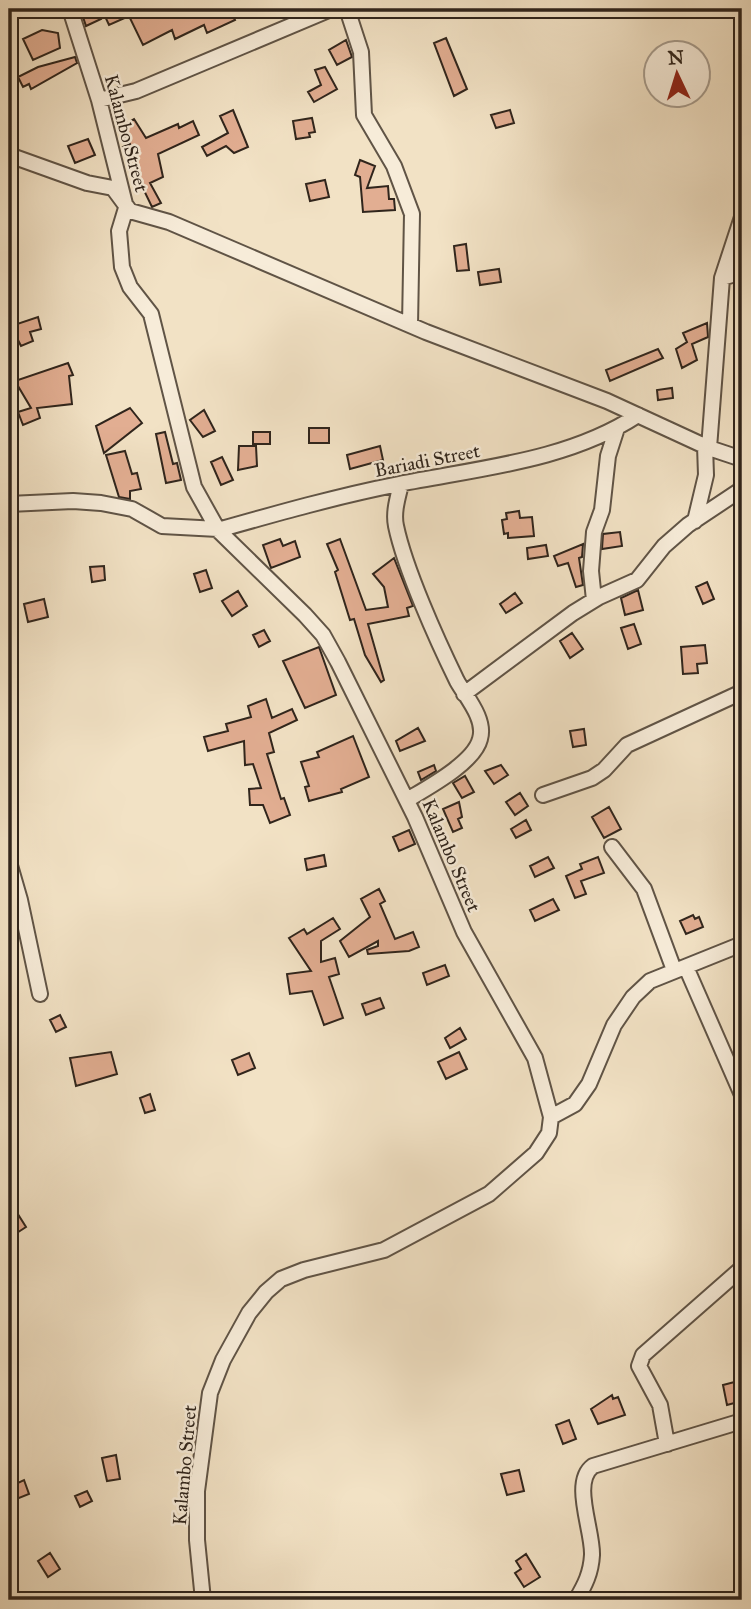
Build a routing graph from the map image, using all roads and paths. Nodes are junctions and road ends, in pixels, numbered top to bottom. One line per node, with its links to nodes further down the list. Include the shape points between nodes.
1 (70, 9): 4 (street, Kalambo Street)
2 (331, 9): 4 (street, via 136,91)
3 (346, 9): 10 (street, via 361,52 364,115 394,166 412,214)
4 (99, 100): 6 (street, Kalambo Street)
5 (9, 155): 6 (street, via 113,188)
6 (126, 208): 10 (street); 19 (street, Kalambo Street, via 120,231 122,267 130,287 151,314 194,487)
7 (742, 216): 9 (street)
8 (742, 272): 9 (street)
9 (722, 278): 13 (street)
10 (410, 325): 11 (street)
11 (638, 415): 12 (street, Bariadi Street); 13 (street)
12 (617, 428): 15 (street, Bariadi Street, via 504,465); 20 (street, via 594,532)
13 (707, 447): 14 (street); 18 (street)
14 (742, 459)
15 (401, 484): 19 (street, Bariadi Street); 22 (street, via 396,527)
16 (742, 489): 18 (street)
17 (9, 504): 19 (street, Bariadi Street, via 101,503 132,509 162,526)
18 (695, 521): 20 (street, via 664,546 636,580)
19 (218, 529): 24 (street, Kalambo Street, via 323,635)
20 (594, 600): 22 (street)
21 (742, 692): 23 (street, via 627,745 592,778)
22 (464, 694): 24 (street, via 477,715 480,740 457,767)
23 (543, 795)
24 (407, 800): 31 (street, Kalambo Street, via 464,932 535,1058)
25 (612, 847): 28 (street, via 644,889)
26 (9, 862): 29 (street)
27 (742, 943): 28 (street)
28 (680, 968): 30 (street); 31 (street, via 650,981 633,997 614,1025 589,1084 575,1104)
29 (40, 994)
30 (742, 1095)
31 (551, 1117): 35 (street, Kalambo Street, via 549,1133 536,1153 489,1194 384,1250 288,1276 265,1292 249,1313 223,1360 211,1394 198,1491)
32 (742, 1268): 34 (street, via 643,1355 639,1366 660,1405)
33 (742, 1421): 34 (street)
34 (667, 1444): 36 (street, via 585,1472 582,1483 592,1552 588,1580)
35 (203, 1600)
36 (576, 1600)

